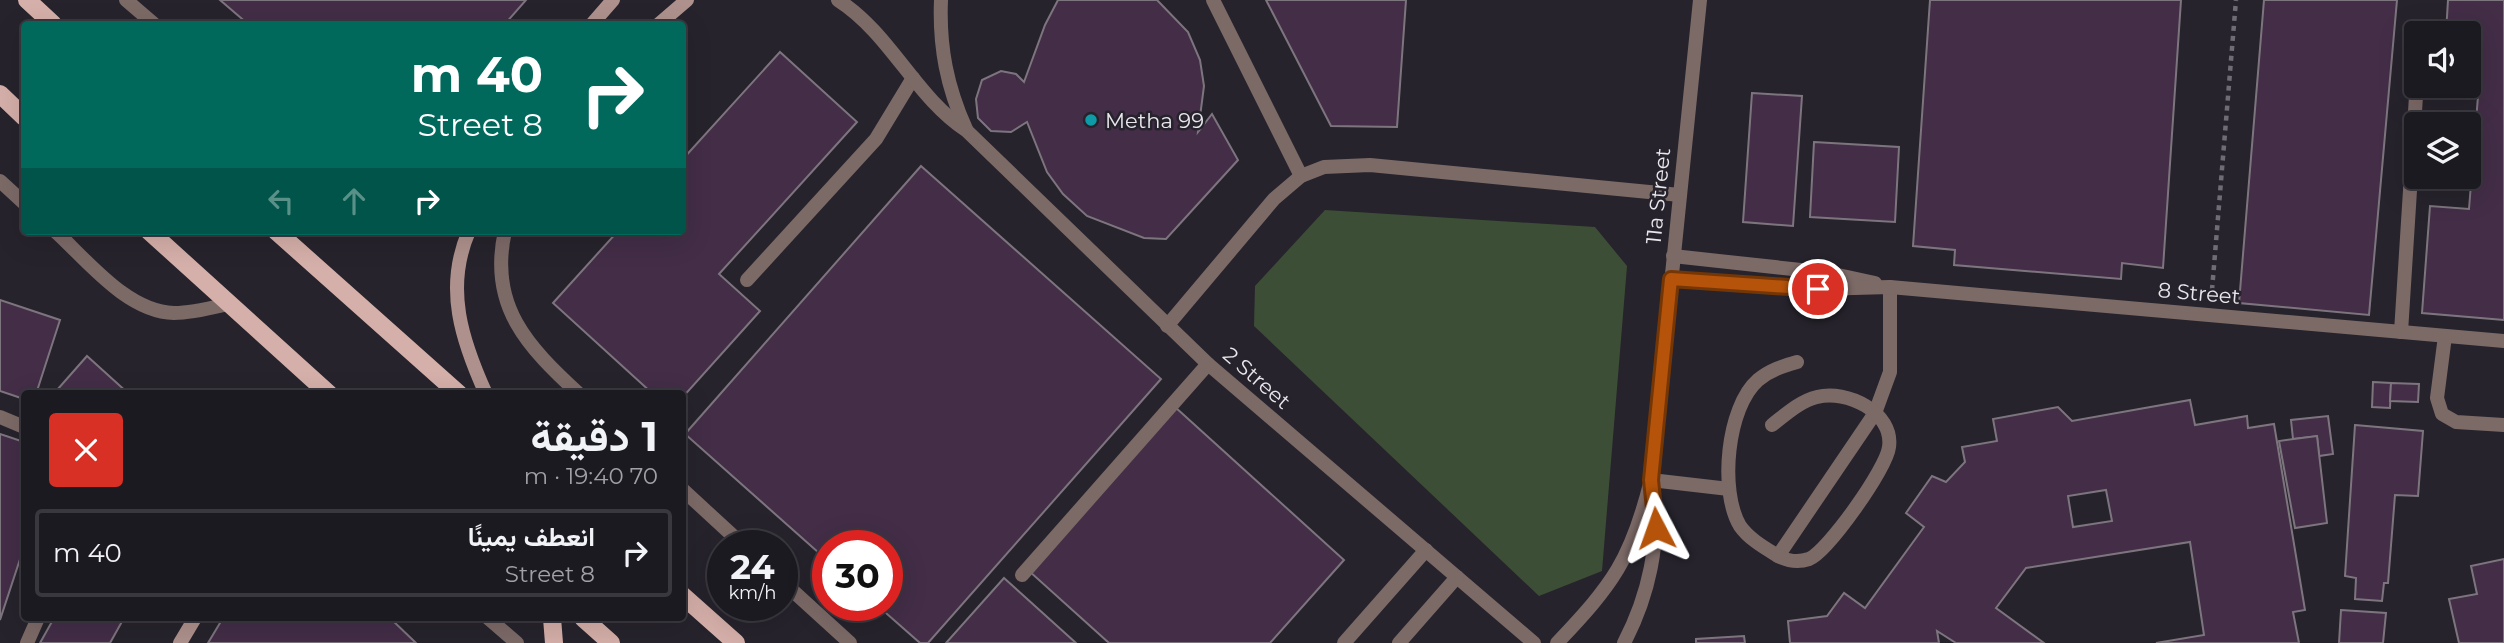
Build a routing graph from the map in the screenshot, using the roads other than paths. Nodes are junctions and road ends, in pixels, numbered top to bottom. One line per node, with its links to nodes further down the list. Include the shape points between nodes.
1 (27, 0): 9 (main road)
2 (126, 0): 10 (street)
3 (613, 0): 11 (main road)
4 (687, 0): 12 (main road)
5 (838, 0): 13 (street, 2 Street, via 873,29)
6 (941, 0): 17 (street, 2 Street, via 944,66)
7 (1213, 0): 18 (street)
8 (1700, 0): 20 (street, 11a Street)
9 (51, 21)
10 (150, 21)
11 (595, 21)
12 (662, 21)
13 (913, 78): 17 (street, 2 Street, via 937,107); 29 (street, via 876,139)
14 (0, 94): 16 (main road)
15 (2416, 98): 33 (street)
16 (21, 114)
17 (967, 131): 32 (street, 2 Street)
18 (1301, 176): 20 (street, via 1324,167 1370,165); 32 (street, via 1274,199)
19 (0, 181): 21 (street)
20 (1679, 195): 27 (street, 11a Street)
21 (21, 200)
22 (59, 235): 31 (street, via 131,299 151,308 172,313)
23 (153, 235): 31 (main road)
24 (280, 235): 39 (main road)
25 (468, 235): 40 (main road, via 459,261 458,315)
26 (504, 235): 41 (street, via 501,279 518,329)
27 (1673, 256): 28 (street, 11a Street); 30 (street, 8 Street, via 1829,273)
28 (1671, 279): 30 (street, 8 Street, via 1818,289); 47 (street, 11a Street)
29 (747, 280)
30 (1890, 287): 33 (street, 8 Street); 42 (street, via 1889,372)
31 (228, 304): 38 (main road)
32 (1167, 326): 37 (street, 2 Street)
33 (2401, 332): 34 (street, 8 Street)
34 (2445, 336): 35 (street, 8 Street); 45 (street, via 2437,398 2442,414 2456,422)
35 (2504, 341)
36 (1797, 362): 48 (street, via 1767,374 1745,396 1736,418)
37 (1208, 364): 51 (street, 2 Street); 53 (street)
38 (325, 390)
39 (455, 390)
40 (484, 390)
41 (575, 390)
42 (1875, 413): 44 (street, via 1851,399 1816,397); 52 (street); 52 (street, via 1890,437 1885,462 1820,551 1799,561)
43 (0, 418): 46 (street)
44 (1772, 425)
45 (2504, 425)
46 (21, 426)
47 (1651, 480): 48 (street); 72 (street, 11a Street, via 1622,567); 73 (street, 11a Street, via 1656,512 1653,554 1637,614)
48 (1728, 489): 52 (street, via 1741,528)
49 (686, 493): 50 (street)
50 (727, 530)
51 (1426, 550): 54 (street, 2 Street); 69 (street)
52 (1778, 556)
53 (1022, 575)
54 (1457, 577): 70 (street); 71 (street, 2 Street)
55 (798, 596): 68 (street)
56 (686, 599): 67 (main road)
57 (37, 621): 62 (street)
58 (193, 621): 63 (main road)
59 (491, 621): 64 (street)
60 (552, 621): 65 (main road)
61 (586, 621): 66 (main road)
62 (27, 643)
63 (180, 643)
64 (517, 643)
65 (554, 643)
66 (611, 643)
67 (736, 643)
68 (850, 643)
69 (1344, 643)
70 (1398, 643)
71 (1534, 643)
72 (1557, 643)
73 (1623, 643)

